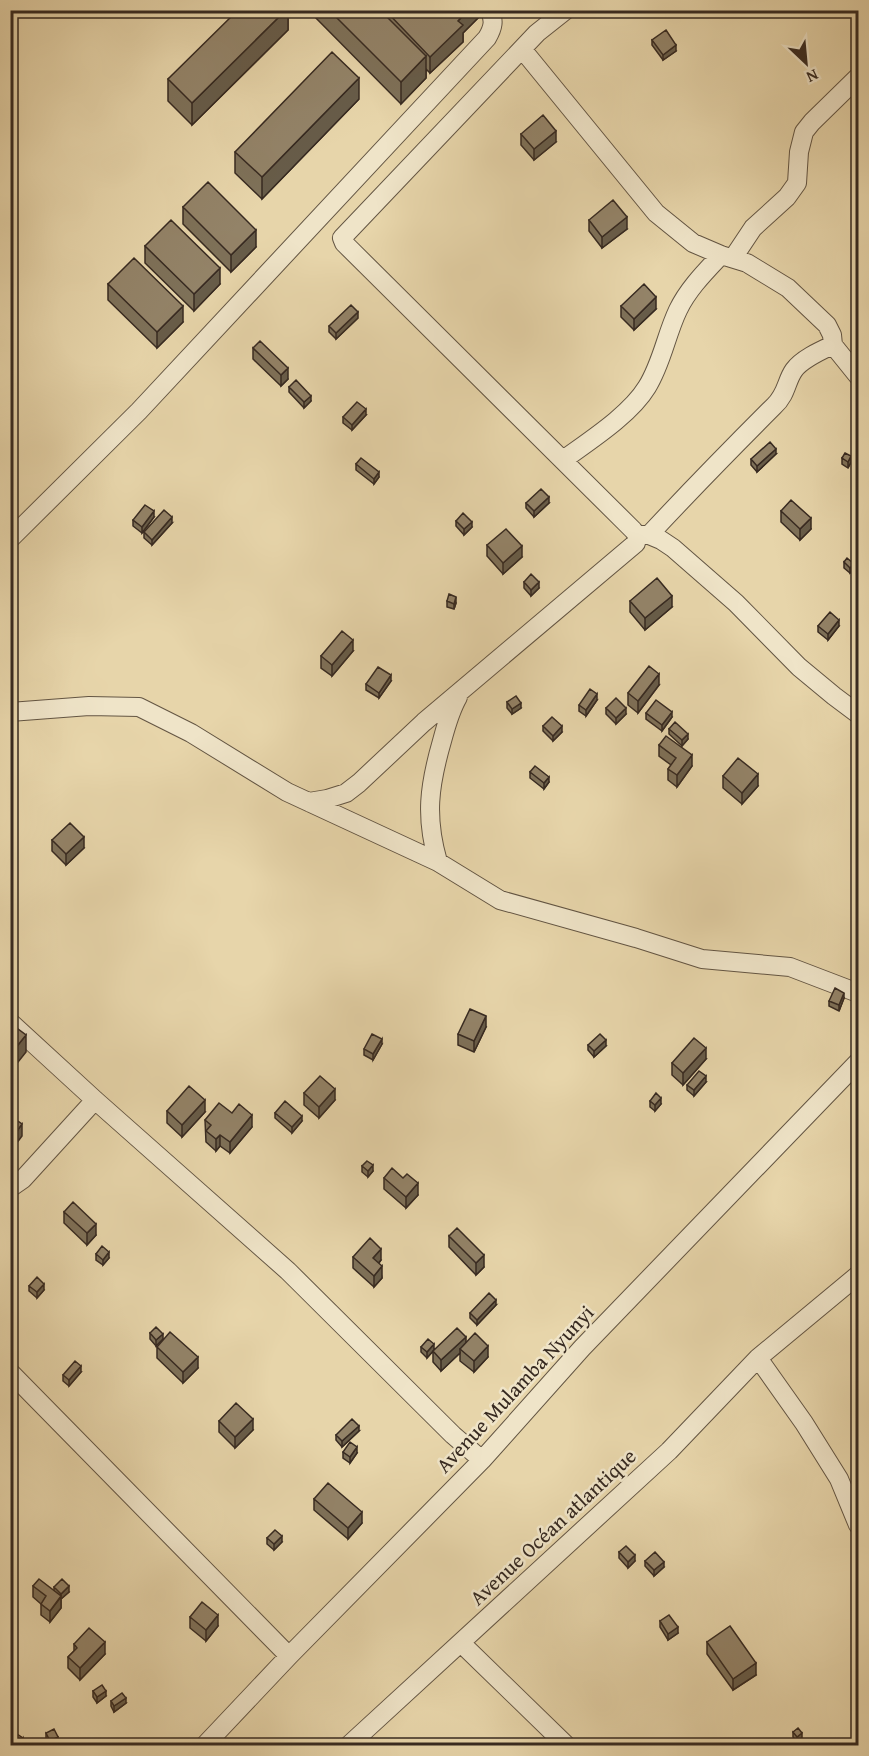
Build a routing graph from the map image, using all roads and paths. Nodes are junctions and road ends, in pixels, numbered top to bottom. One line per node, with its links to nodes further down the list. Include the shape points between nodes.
1 (489, 10): 10 (street, via 493,23 487,38 139,411)
2 (566, 10): 3 (street)
3 (522, 49): 5 (street, via 656,213 693,243); 8 (street, via 342,238)
4 (858, 77): 5 (street, via 804,132 797,183 787,197)
5 (727, 256): 6 (street, via 747,263 788,288 827,325); 8 (street, via 696,282 679,308 647,388 605,429)
6 (833, 345): 7 (street); 9 (street, via 794,369 777,404)
7 (858, 376)
8 (563, 460): 9 (street)
9 (643, 535): 11 (street); 13 (street, via 673,548 736,603 799,667)
10 (10, 539)
11 (460, 693): 14 (street, via 346,793); 15 (street, via 450,712 432,773 429,813)
12 (10, 712): 14 (street, via 139,707)
13 (858, 714)
14 (309, 802): 15 (street)
15 (438, 862): 16 (street, via 500,900 702,959 790,967)
16 (858, 993)
17 (10, 1022): 19 (street)
18 (858, 1062): 24 (street, Avenue Mulamba Nyunyi, via 582,1348)
19 (95, 1100): 20 (street, via 23,1179); 24 (street, via 288,1271)
20 (10, 1188)
21 (858, 1275): 22 (street, Avenue Océan atlantique)
22 (758, 1358): 25 (street, via 839,1479); 26 (street, Avenue Océan atlantique, via 669,1450)
23 (10, 1372): 27 (street)
24 (482, 1460): 27 (street, Avenue Mulamba Nyunyi)
25 (858, 1525)
26 (461, 1643): 29 (street, Avenue Océan atlantique); 30 (street)
27 (289, 1656): 28 (street, Avenue Mulamba Nyunyi)
28 (204, 1746)
29 (348, 1746)
30 (567, 1746)

